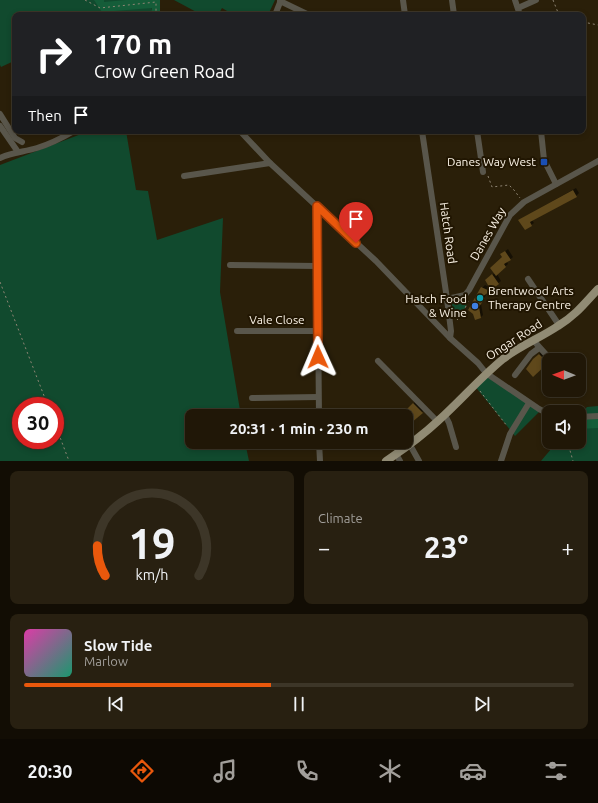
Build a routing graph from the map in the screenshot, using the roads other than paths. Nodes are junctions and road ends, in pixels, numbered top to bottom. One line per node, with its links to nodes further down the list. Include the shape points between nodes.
1 (281, 0): 7 (street); 8 (street)
2 (403, 0): 9 (street)
3 (452, 0): 10 (street)
4 (515, 0): 6 (street)
5 (536, 0): 6 (street)
6 (518, 8): 11 (street)
7 (276, 12)
8 (303, 12)
9 (405, 12)
10 (454, 12)
11 (519, 12)
12 (0, 114): 14 (street)
13 (0, 126): 22 (street)
14 (12, 133)
15 (12, 134): 21 (street)
16 (69, 134): 22 (street, via 54,142)
17 (243, 134): 25 (street)
18 (422, 134): 34 (street, Hatch Road)
19 (477, 134): 26 (street)
20 (541, 134): 28 (street, via 544,160)
21 (22, 142)
22 (18, 152): 23 (street)
23 (0, 158)
24 (598, 161): 28 (street, Danes Way)
25 (270, 163): 27 (street); 29 (street)
26 (483, 172)
27 (184, 176)
28 (556, 184): 34 (street, Danes Way, via 523,203 510,215 469,290 465,295)
29 (317, 206): 31 (street); 38 (street, via 376,261)
30 (230, 265): 31 (street)
31 (317, 266): 37 (street)
32 (528, 279): 35 (street)
33 (598, 289): 35 (main road, Ongar Road, via 586,304)
34 (447, 300): 38 (street, Hatch Road)
35 (559, 325): 39 (main road, Ongar Road)
36 (237, 331): 37 (street, Vale Close)
37 (317, 331): 45 (street)
38 (450, 338): 43 (street)
39 (533, 340): 40 (street); 43 (main road, Ongar Road, via 505,357)
40 (539, 348): 41 (street); 44 (street)
41 (544, 353)
42 (378, 361): 53 (street)
43 (486, 373): 47 (street); 50 (main road, Ongar Road)
44 (515, 375)
45 (318, 397): 46 (street); 48 (street)
46 (252, 398)
47 (529, 403): 49 (street); 63 (street, via 511,432)
48 (319, 409)
49 (542, 411)
50 (445, 415): 53 (main road, Ongar Road); 55 (street)
51 (598, 416): 52 (street)
52 (586, 417)
53 (438, 422): 54 (main road, Ongar Road)
54 (413, 443)
55 (456, 447)
56 (319, 449): 60 (street)
57 (406, 449): 59 (main road, Ongar Road)
58 (412, 449): 62 (street)
59 (398, 458): 61 (main road, Ongar Road)
60 (320, 461)
61 (386, 461)
62 (419, 461)
63 (501, 461)

